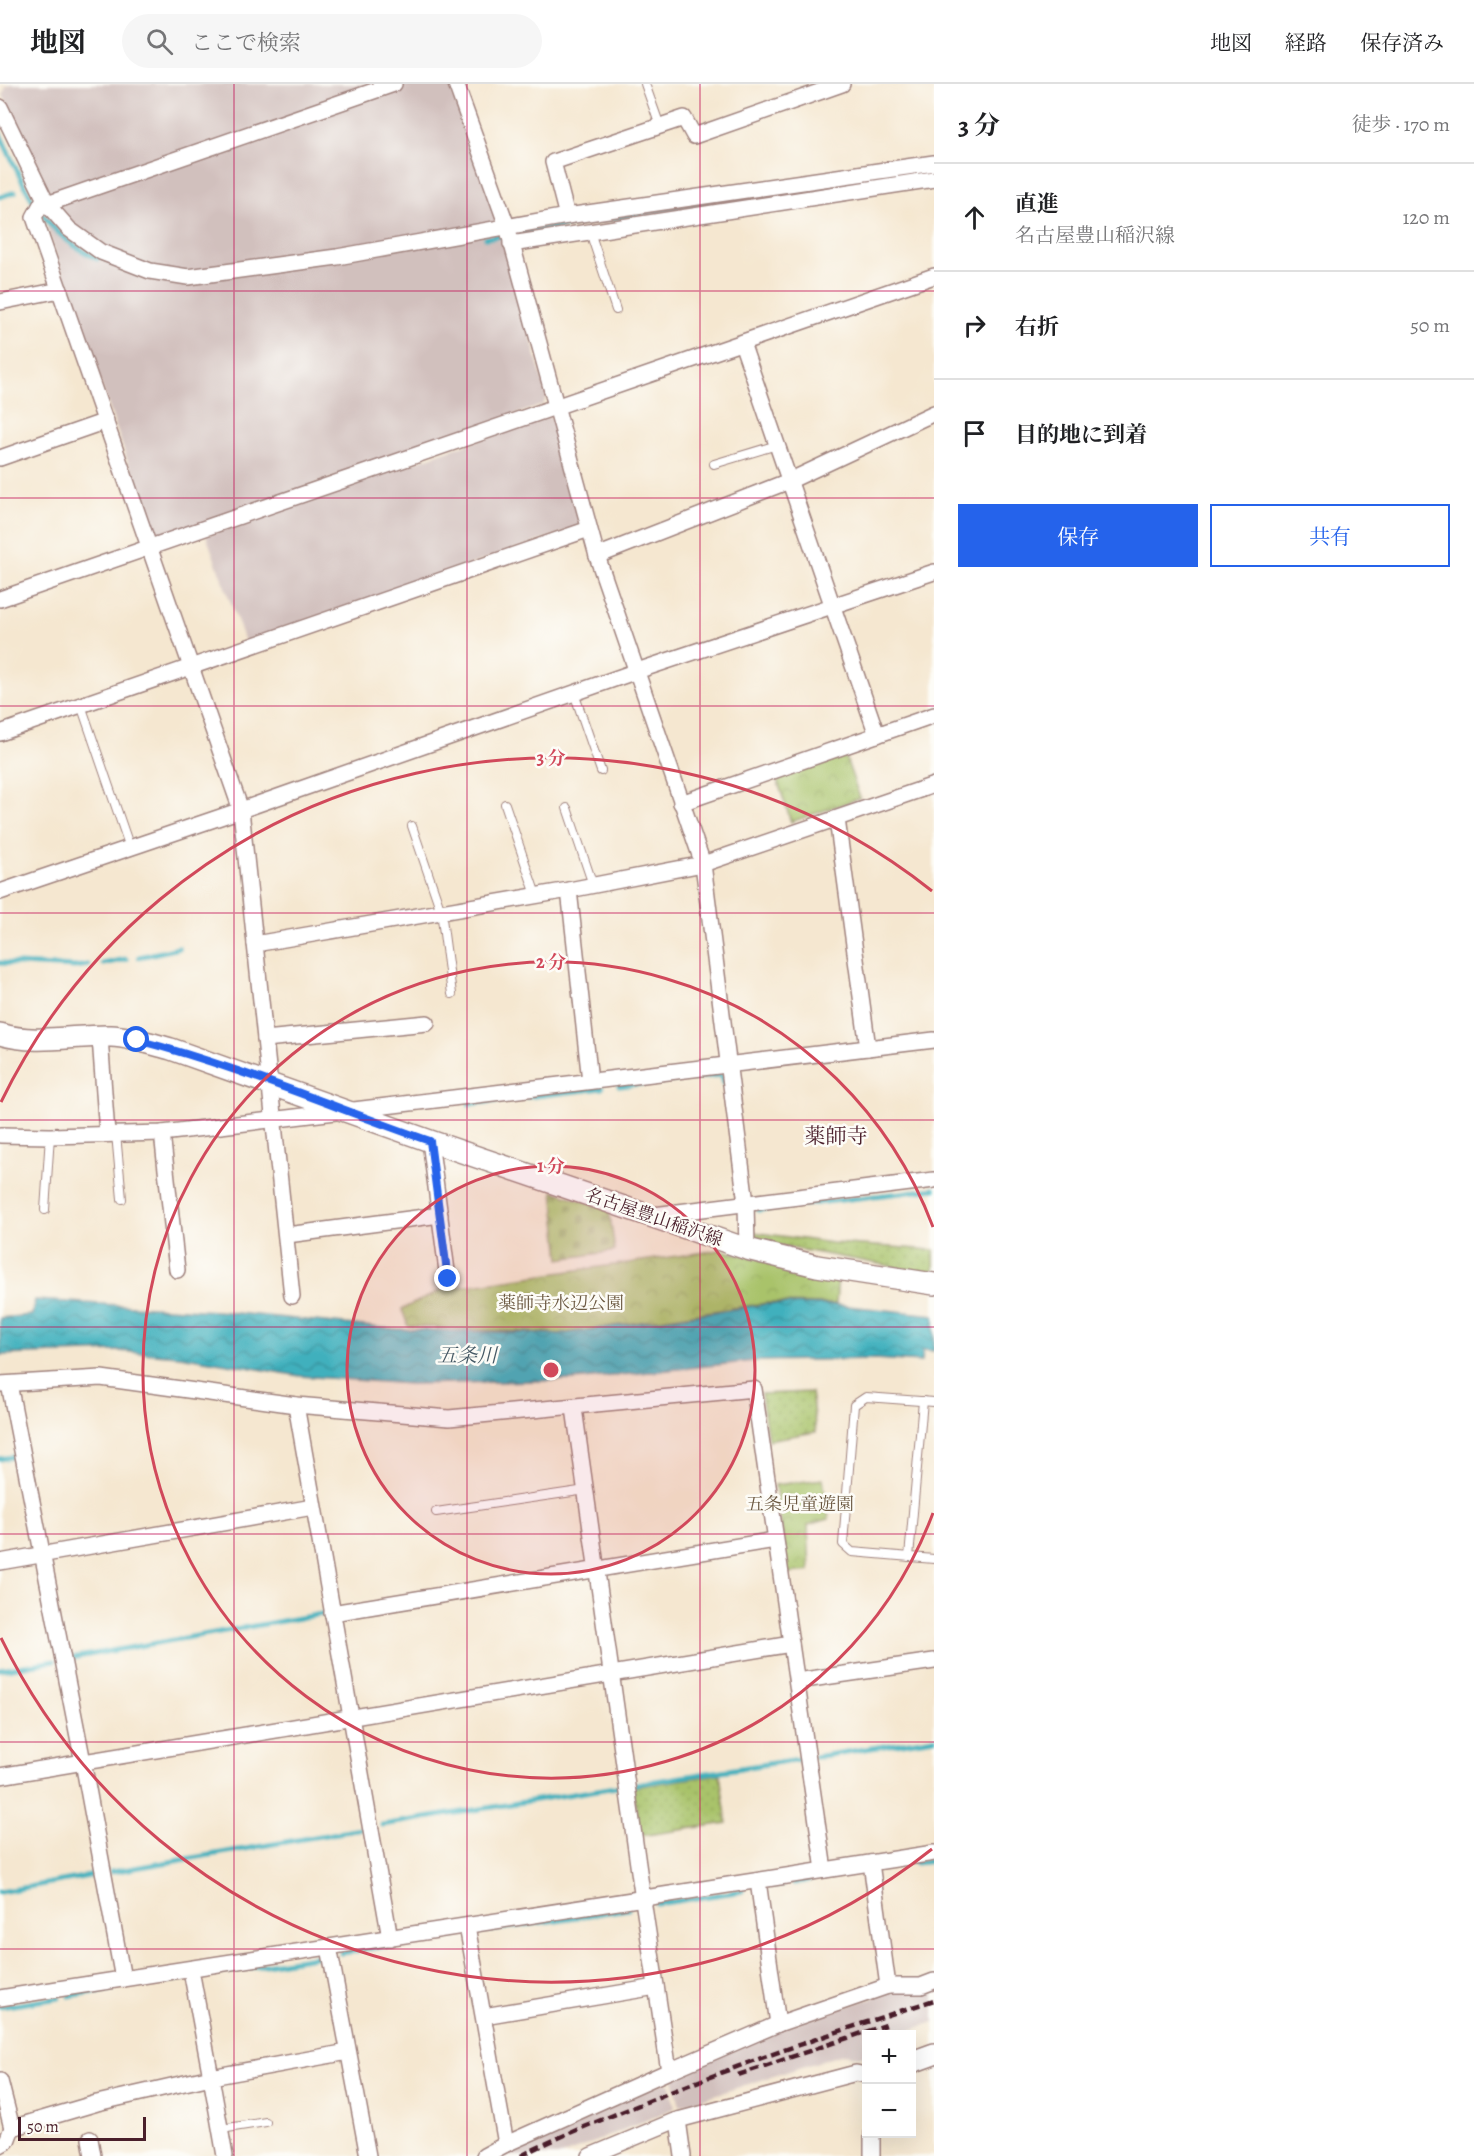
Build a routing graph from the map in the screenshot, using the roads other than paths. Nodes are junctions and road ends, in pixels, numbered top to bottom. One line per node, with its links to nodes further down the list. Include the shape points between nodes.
1 (394, 84): 10 (street)
2 (456, 84): 12 (street)
3 (645, 84): 7 (lane)
4 (842, 84): 5 (street)
5 (802, 91): 7 (street, via 694,136 684,118)
6 (0, 107): 10 (street)
7 (660, 126): 11 (street, via 553,162)
8 (934, 163): 11 (street)
9 (934, 179): 13 (street)
10 (46, 202): 12 (street, via 69,229 101,252 150,271 188,277 337,257); 16 (street, via 34,217)
11 (567, 216): 12 (street)
12 (507, 226): 14 (street)
13 (589, 231): 14 (street); 18 (lane)
14 (511, 244): 20 (street)
15 (934, 276): 19 (street)
16 (60, 290): 17 (street); 22 (street)
17 (0, 302)
18 (616, 310)
19 (742, 343): 20 (street); 23 (street)
20 (556, 407): 27 (street); 28 (street)
21 (934, 413): 26 (street)
22 (106, 421): 24 (street); 28 (street)
23 (777, 445): 25 (lane); 26 (street)
24 (0, 458)
25 (714, 464)
26 (789, 481): 29 (street); 32 (street)
27 (589, 529): 29 (street); 33 (street)
28 (151, 547): 31 (street); 33 (street)
29 (597, 556): 34 (street)
30 (934, 572): 32 (street)
31 (0, 599)
32 (833, 606): 34 (street); 39 (street)
33 (192, 666): 36 (street); 45 (street)
34 (637, 671): 35 (street); 42 (street)
35 (574, 693): 40 (lane); 45 (street)
36 (81, 705): 38 (street); 48 (lane)
37 (934, 715): 39 (street)
38 (0, 733)
39 (877, 735): 42 (street)
40 (601, 771)
41 (934, 785): 46 (street)
42 (681, 803): 49 (street)
43 (505, 804): 53 (lane)
44 (567, 808): 50 (lane)
45 (241, 810): 48 (street); 55 (street)
46 (837, 819): 49 (street); 62 (street)
47 (412, 826): 54 (lane)
48 (130, 848): 52 (street)
49 (703, 864): 50 (street); 63 (street)
50 (593, 885): 51 (street)
51 (568, 890): 53 (street); 64 (street)
52 (0, 892)
53 (537, 895): 54 (street)
54 (441, 911): 55 (street); 56 (lane)
55 (255, 944): 60 (street)
56 (452, 994)
57 (427, 1023): 60 (street)
58 (0, 1034): 59 (main road, 名古屋豊山稲沢線, via 22,1039)
59 (100, 1036): 65 (main road, 名古屋豊山稲沢線, via 171,1049); 69 (street)
60 (265, 1039): 65 (street)
61 (934, 1040): 62 (street)
62 (868, 1048): 63 (street)
63 (728, 1065): 64 (street); 75 (street)
64 (590, 1082): 66 (street)
65 (269, 1083): 66 (main road, 名古屋豊山稲沢線); 67 (street)
66 (346, 1112): 67 (street); 72 (main road, 名古屋豊山稲沢線)
67 (274, 1119): 68 (street); 79 (street)
68 (162, 1133): 69 (street); 81 (street)
69 (111, 1134): 71 (street); 74 (lane)
70 (0, 1135): 71 (street)
71 (50, 1136): 76 (lane)
72 (430, 1141): 77 (street); 78 (main road, 名古屋豊山稲沢線)
73 (934, 1180): 75 (street)
74 (122, 1199)
75 (746, 1203): 78 (street); 80 (street)
76 (45, 1210)
77 (440, 1215): 79 (street); 82 (street)
78 (649, 1215): 80 (main road, 名古屋豊山稲沢線)
79 (287, 1235): 84 (street)
80 (747, 1249): 83 (main road, 名古屋豊山稲沢線, via 817,1266)
81 (177, 1270)
82 (448, 1279)
83 (934, 1284)
84 (292, 1296)
85 (4, 1384): 88 (street, via 101,1378); 94 (street)
86 (923, 1401): 87 (lane); 95 (lane); 95 (lane, via 866,1397 854,1406 843,1544 852,1552)
87 (934, 1402)
88 (296, 1406): 89 (street, via 449,1418); 91 (street)
89 (574, 1408): 90 (street); 93 (street, via 754,1389)
90 (586, 1490): 92 (lane); 98 (street)
91 (313, 1507): 94 (street); 99 (street)
92 (436, 1512)
93 (775, 1540): 98 (street); 100 (street)
94 (41, 1555): 97 (street); 105 (street)
95 (909, 1557): 96 (lane)
96 (934, 1559)
97 (0, 1562)
98 (597, 1569): 99 (street); 102 (street)
99 (332, 1613): 104 (street)
100 (791, 1644): 102 (street); 103 (street)
101 (934, 1661): 103 (street)
102 (613, 1673): 104 (street); 111 (street)
103 (797, 1681): 109 (street)
104 (350, 1717): 105 (street); 113 (street)
105 (83, 1762): 106 (street); 116 (street)
106 (0, 1776)
107 (934, 1853): 108 (street)
108 (871, 1863): 109 (street); 118 (street)
109 (824, 1870): 110 (street)
110 (758, 1881): 111 (street); 122 (street)
111 (643, 1900): 112 (street); 119 (street)
112 (467, 1926): 113 (street); 121 (street)
113 (390, 1938): 114 (street)
114 (329, 1947): 115 (street); 123 (street)
115 (191, 1970): 116 (street); 128 (street)
116 (123, 1979): 120 (street)
117 (934, 1981): 118 (street, via 921,1986)
118 (888, 1986): 122 (street)
119 (657, 1987): 121 (street); 126 (street)
120 (0, 1998)
121 (484, 2016): 136 (street)
122 (778, 2024): 126 (street)
123 (348, 2052): 128 (street); 140 (street)
124 (934, 2054): 125 (main road)
125 (916, 2061)
126 (669, 2071): 136 (street)
127 (862, 2074): 130 (street)
128 (211, 2077): 132 (street, via 97,2103); 133 (street)
129 (0, 2081): 132 (street)
130 (678, 2120): 142 (street); 143 (street)
131 (266, 2122): 133 (lane)
132 (12, 2128): 137 (street, via 7,2141)
133 (220, 2129): 139 (street)
134 (873, 2138): 144 (street)
135 (90, 2139): 138 (street)
136 (506, 2144): 141 (street)
137 (0, 2145)
138 (93, 2156)
139 (225, 2156)
140 (368, 2156)
141 (484, 2156)
142 (590, 2156)
143 (683, 2156)
144 (872, 2156)

